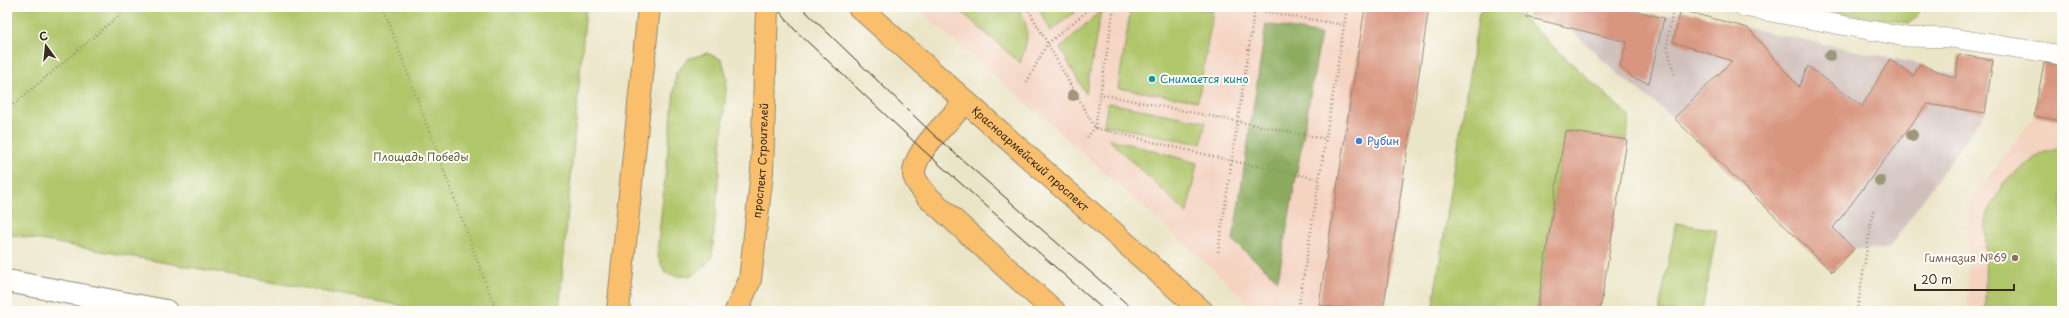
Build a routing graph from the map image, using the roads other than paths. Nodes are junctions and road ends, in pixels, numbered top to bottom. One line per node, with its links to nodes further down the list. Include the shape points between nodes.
1 (767, 7): 10 (main road, проспект Строителей, via 762,172 750,280)
2 (1744, 7): 5 (lane, via 1906,37 1952,38)
3 (859, 8): 6 (main road, Красноармейский проспект)
4 (651, 10): 9 (main road)
5 (2062, 55)
6 (966, 102): 11 (main road, via 923,150 915,162 914,176 927,196); 12 (main road, Красноармейский проспект)
7 (7, 281): 8 (street)
8 (166, 311)
9 (618, 311)
10 (736, 311)
11 (1054, 311)
12 (1202, 311)

